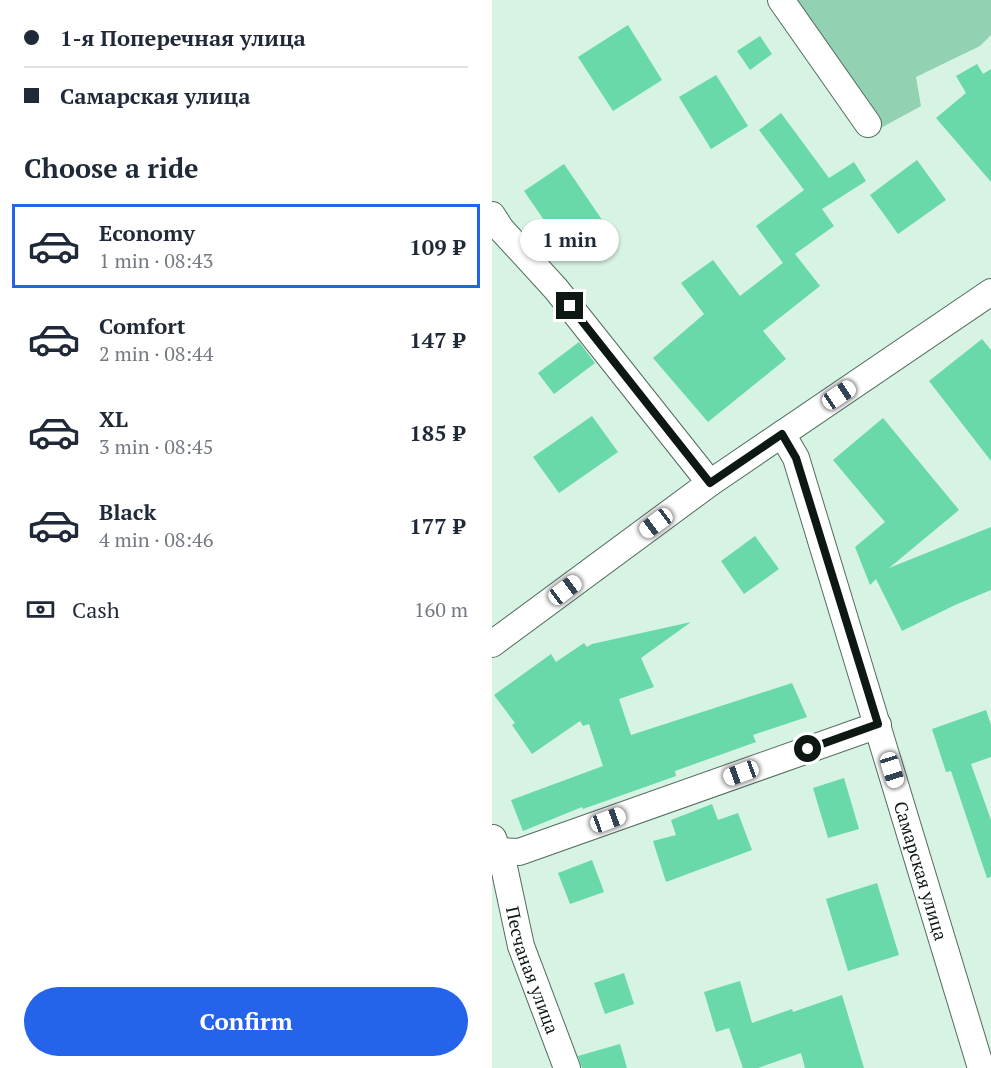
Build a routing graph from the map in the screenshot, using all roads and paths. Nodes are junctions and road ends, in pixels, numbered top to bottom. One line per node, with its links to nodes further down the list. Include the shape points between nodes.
1 (781, 0): 2 (street)
2 (868, 124)
3 (492, 215): 6 (street)
4 (991, 292): 5 (street)
5 (782, 434): 6 (street); 8 (street, Самарская улица, via 796,458)
6 (710, 483): 7 (street)
7 (492, 644)
8 (878, 724): 9 (street, via 519,852); 11 (street, Самарская улица)
9 (496, 843): 10 (street, Песчаная улица, via 521,946)
10 (567, 1068)
11 (981, 1068)

